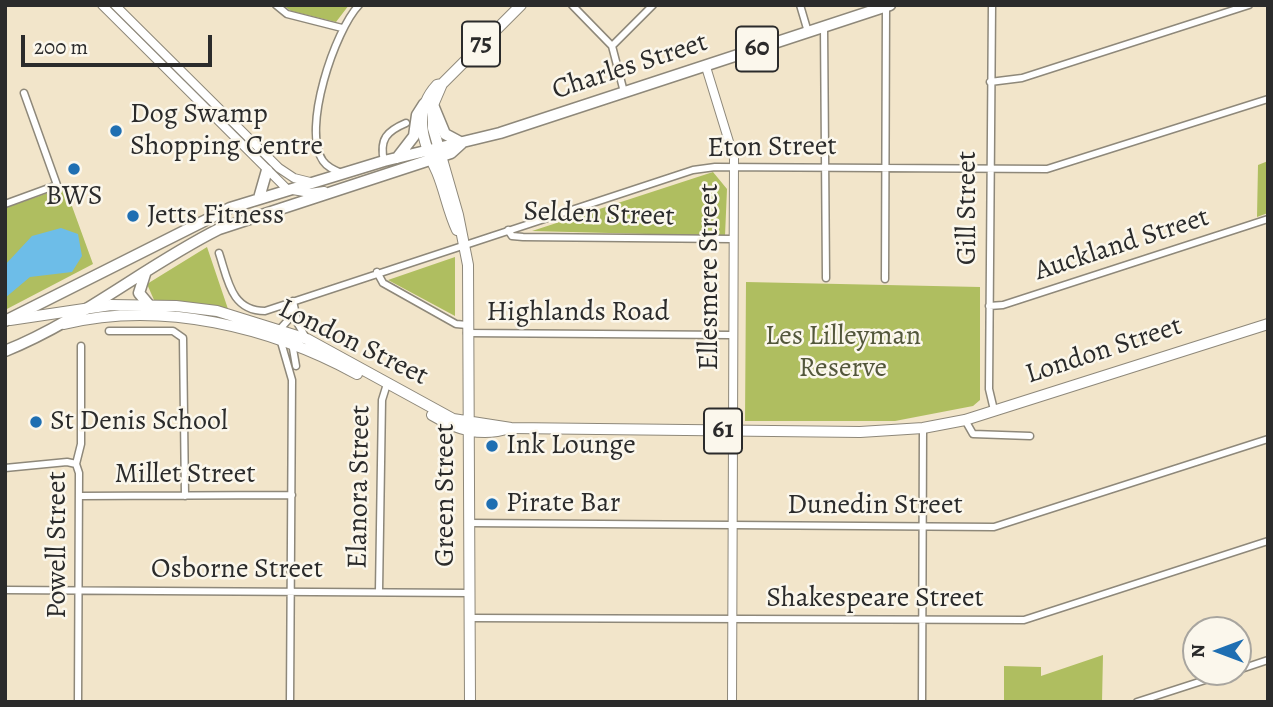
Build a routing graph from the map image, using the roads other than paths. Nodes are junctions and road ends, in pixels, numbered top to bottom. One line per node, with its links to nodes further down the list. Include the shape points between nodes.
1 (102, 5): 23 (main road)
2 (115, 5): 21 (main road)
3 (276, 5): 13 (street, via 287,14)
4 (359, 5): 13 (street)
5 (520, 5): 22 (main road, 75, via 431,91)
6 (572, 5): 15 (street)
7 (653, 5): 15 (street)
8 (800, 5): 14 (street)
9 (992, 5): 17 (street, Gill Street)
10 (1249, 5): 17 (street, via 1022,78)
11 (888, 6): 12 (highway, Charles Street / 60); 31 (street)
12 (824, 27): 14 (highway, Charles Street / 60); 30 (street)
13 (342, 28): 34 (street, via 315,115 319,153)
14 (808, 33): 16 (highway, Charles Street / 60)
15 (612, 46): 18 (street)
16 (706, 67): 18 (highway, Charles Street / 60); 29 (main road, Ellesmere Street)
17 (990, 82): 32 (street, Gill Street)
18 (624, 92): 25 (highway, Charles Street / 60)
19 (24, 93): 39 (street, via 57,185)
20 (1268, 99): 32 (street, Eton Street, via 1066,165)
21 (216, 103): 23 (main road); 35 (main road, via 282,171)
22 (428, 105): 25 (highway, via 445,134); 26 (main road, Green Street, via 421,122); 27 (highway, via 417,115 414,136)
23 (209, 110): 33 (main road)
24 (406, 123): 28 (street, via 384,137)
25 (462, 143): 26 (highway, Charles Street / 60)
26 (433, 153): 27 (highway, Charles Street / 60); 37 (highway, Charles Street / 60); 43 (main road, Green Street)
27 (397, 158): 28 (highway, Charles Street / 60)
28 (384, 160): 34 (highway, Charles Street / 60)
29 (734, 167): 30 (street, Eton Street); 41 (street, Eton Street, via 693,170); 42 (main road, Ellesmere Street)
30 (825, 167): 31 (street, Eton Street); 47 (street)
31 (885, 168): 32 (street, Eton Street); 48 (street)
32 (990, 169): 51 (street, Gill Street)
33 (267, 170): 36 (main road); 38 (highway)
34 (335, 171): 35 (highway, Charles Street / 60)
35 (310, 182): 36 (highway, Charles Street / 60)
36 (287, 189): 37 (main road, via 310,193); 38 (highway, Charles Street / 60)
37 (334, 190): 45 (highway, Charles Street / 60, via 227,226)
38 (259, 198): 53 (highway, Charles Street / 60, via 177,233)
39 (5, 204)
40 (1268, 219): 51 (street, Auckland Street)
41 (508, 230): 42 (street, Selden Street, via 512,236 523,237); 43 (street, Eton Street)
42 (732, 239): 59 (main road, Ellesmere Street)
43 (464, 246): 46 (street, Eton Street); 57 (main road, Green Street)
44 (219, 253): 49 (street, Eton Street, via 234,298 246,307 265,310)
45 (146, 272): 50 (highway, via 139,293); 52 (highway, 60)
46 (377, 272): 49 (street, Eton Street); 57 (street, Highlands Road, via 383,283)
47 (825, 278)
48 (884, 279)
49 (291, 302): 56 (street, via 290,318); 60 (street)
50 (149, 305): 52 (main road, London Street / 61); 56 (main road, London Street / 61, via 218,311)
51 (989, 306): 69 (street, Gill Street, via 989,389)
52 (93, 307): 53 (main road, London Street / 61); 55 (highway, 60)
53 (6, 321)
54 (1264, 323): 69 (main road, London Street / 61)
55 (61, 325): 61 (main road, London Street / 61, via 124,316 191,319); 64 (highway, 60)
56 (278, 328): 60 (main road, London Street / 61); 63 (street)
57 (467, 329): 59 (street, Highlands Road); 71 (main road, Green Street)
58 (109, 331): 80 (street, via 173,331 183,338)
59 (731, 335): 73 (main road, Ellesmere Street)
60 (307, 339): 68 (main road, London Street / 61)
61 (281, 341): 63 (main road, London Street / 61); 67 (street)
62 (81, 346): 76 (street, Powell Street, via 81,444)
63 (293, 346): 65 (main road, London Street / 61); 66 (street)
64 (5, 351)
65 (309, 352): 66 (street); 68 (main road, London Street / 61)
66 (296, 366): 67 (street)
67 (292, 380): 78 (street)
68 (386, 387): 71 (main road, London Street / 61, via 446,424); 87 (street, Elanora Street)
69 (994, 410): 70 (main road, London Street / 61)
70 (965, 420): 72 (main road, London Street / 61); 74 (street, via 973,434)
71 (469, 427): 73 (main road, London Street / 61, via 496,433 511,428); 81 (main road, Green Street)
72 (923, 428): 73 (main road, London Street / 61); 83 (street)
73 (732, 431): 82 (main road, Ellesmere Street)
74 (1030, 436)
75 (1268, 439): 83 (street, Dunedin Street, via 1002,526)
76 (75, 464): 77 (street); 79 (street, Powell Street)
77 (5, 468)
78 (292, 495): 80 (street, Millet Street); 88 (street)
79 (79, 496): 80 (street, Millet Street); 86 (street, Powell Street)
80 (185, 496)
81 (469, 523): 82 (street, Dunedin Street); 89 (main road, Green Street)
82 (732, 526): 83 (street, Dunedin Street); 91 (main road, Ellesmere Street)
83 (924, 527): 92 (street)
84 (1268, 541): 92 (street, Shakespeare Street, via 1024,620)
85 (5, 590): 86 (street, Osborne Street)
86 (79, 591): 88 (street, Osborne Street); 94 (street, Powell Street)
87 (379, 591): 88 (street, Osborne Street); 89 (street, Osborne Street)
88 (291, 592): 95 (street)
89 (469, 593): 90 (main road, Green Street)
90 (469, 618): 91 (street, Shakespeare Street); 96 (main road, Green Street)
91 (732, 620): 92 (street, Shakespeare Street); 97 (main road, Ellesmere Street)
92 (923, 621): 98 (street)
93 (1187, 686): 99 (street)
94 (78, 702)
95 (290, 702)
96 (470, 702)
97 (732, 702)
98 (922, 702)
99 (1138, 702)

